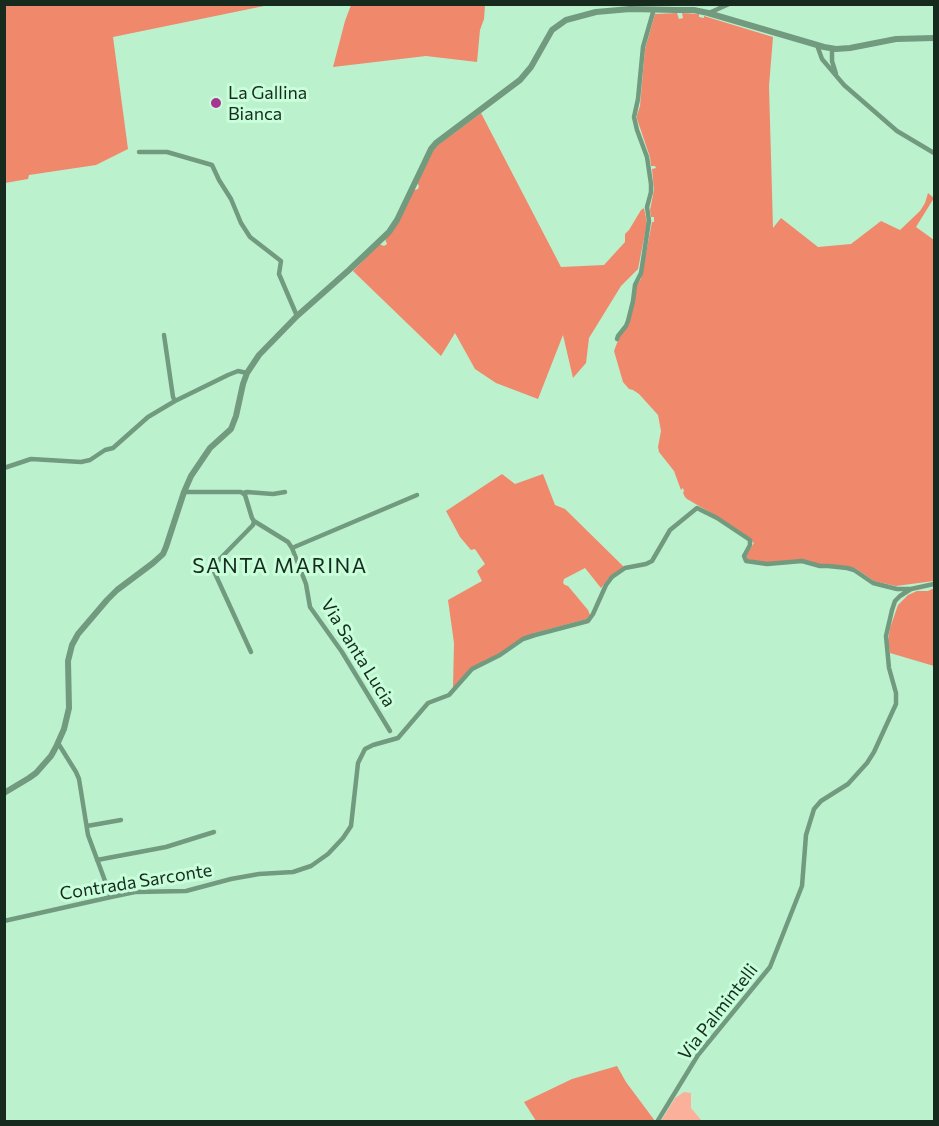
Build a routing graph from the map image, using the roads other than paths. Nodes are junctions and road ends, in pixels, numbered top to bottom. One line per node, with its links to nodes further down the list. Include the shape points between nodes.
1 (729, 4): 4 (street)
2 (630, 7): 3 (street); 11 (street, via 576,17 552,30 520,80 431,149 389,232)
3 (654, 9): 4 (street); 13 (street, via 643,47 634,117 651,184 648,224 641,273 628,321)
4 (708, 13): 6 (street)
5 (934, 38): 7 (street, via 896,39)
6 (817, 45): 7 (street); 8 (street, via 822,59)
7 (832, 49): 8 (street)
8 (837, 76): 10 (street, via 897,130)
9 (139, 152): 11 (street, via 167,152 212,165 250,237 281,261 279,274)
10 (934, 153)
11 (297, 316): 14 (street, via 259,354)
12 (164, 335): 15 (street)
13 (617, 339)
14 (247, 373): 15 (street, via 238,371); 17 (street, via 234,424 203,457)
15 (175, 401): 16 (street, via 148,417 113,448 90,460 31,459)
16 (4, 468)
17 (184, 492): 19 (street); 27 (street, via 163,554 107,600 72,645 68,661 69,708)
18 (285, 492): 19 (street)
19 (243, 493): 21 (street)
20 (417, 495): 22 (street)
21 (254, 521): 22 (street); 25 (street, via 212,567)
22 (292, 548): 26 (street, Via Santa Lucia, via 310,606)
23 (934, 584): 24 (street)
24 (910, 590): 33 (street, Contrada Sarconte, via 873,583 847,568 802,561 746,561 750,540 697,507 670,530 652,561 625,568 612,577 588,621 523,639 472,669 449,695 428,703 398,738 365,750 358,763 351,826 328,854 312,866 231,879 186,891 135,892); 35 (street, Via Palmintelli, via 896,601 886,636 896,698 889,721 867,763 814,809 806,835 802,886 774,961 698,1055)
25 (251, 652)
26 (390, 731)
27 (58, 743): 28 (street, via 36,773); 30 (street, via 79,779)
28 (4, 793)
29 (121, 820): 30 (street)
30 (87, 826): 32 (street)
31 (214, 832): 32 (street, via 166,847)
32 (97, 860): 33 (street)
33 (111, 897): 34 (street, Contrada Sarconte)
34 (4, 921)
35 (657, 1122)

